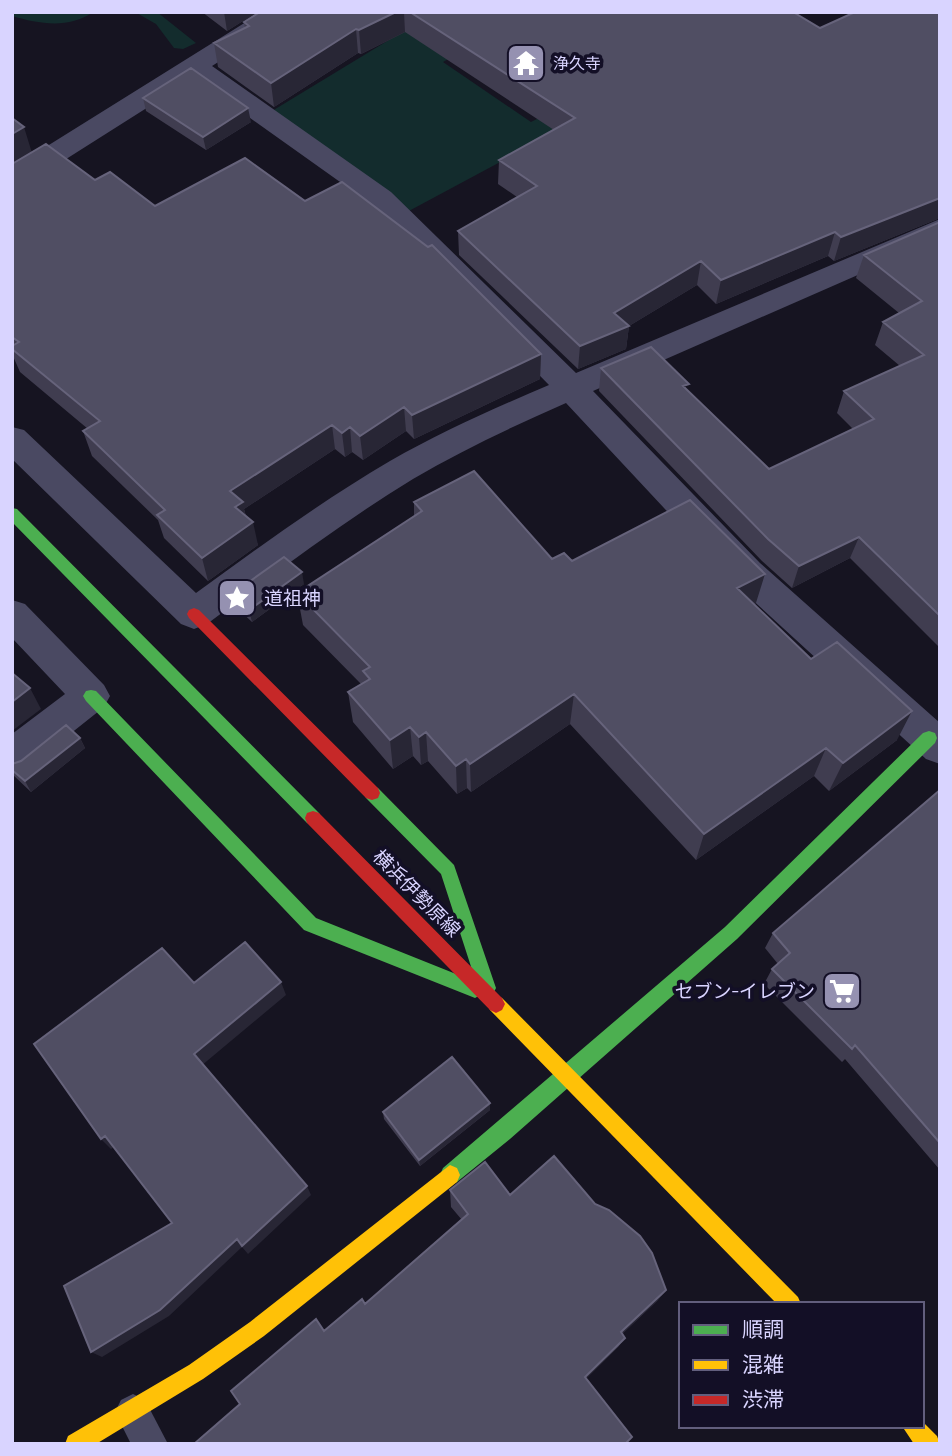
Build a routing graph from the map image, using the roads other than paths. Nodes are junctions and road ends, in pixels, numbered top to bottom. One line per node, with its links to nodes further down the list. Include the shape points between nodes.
1 (280, 12): 2 (street)
2 (193, 65): 3 (street); 5 (street, via 381,198)
3 (12, 181)
4 (940, 228): 5 (street)
5 (570, 387): 9 (street, via 402,470 310,529); 11 (street, via 747,573)
6 (12, 439): 9 (street)
7 (12, 513): 13 (main road, 横浜伊勢原線)
8 (12, 614): 10 (street)
9 (194, 614): 13 (main road, via 448,870)
10 (91, 696): 12 (street); 13 (main road, via 310,924)
11 (935, 743): 14 (main road, via 731,933)
12 (12, 757)
13 (490, 996): 14 (main road, 横浜伊勢原線)
14 (566, 1077): 15 (main road, 横浜伊勢原線); 16 (main road, via 257,1329)
15 (789, 1302)
16 (133, 1412): 18 (main road); 19 (lane)
17 (914, 1428): 20 (main road)
18 (76, 1444)
19 (150, 1444)
20 (929, 1444)

